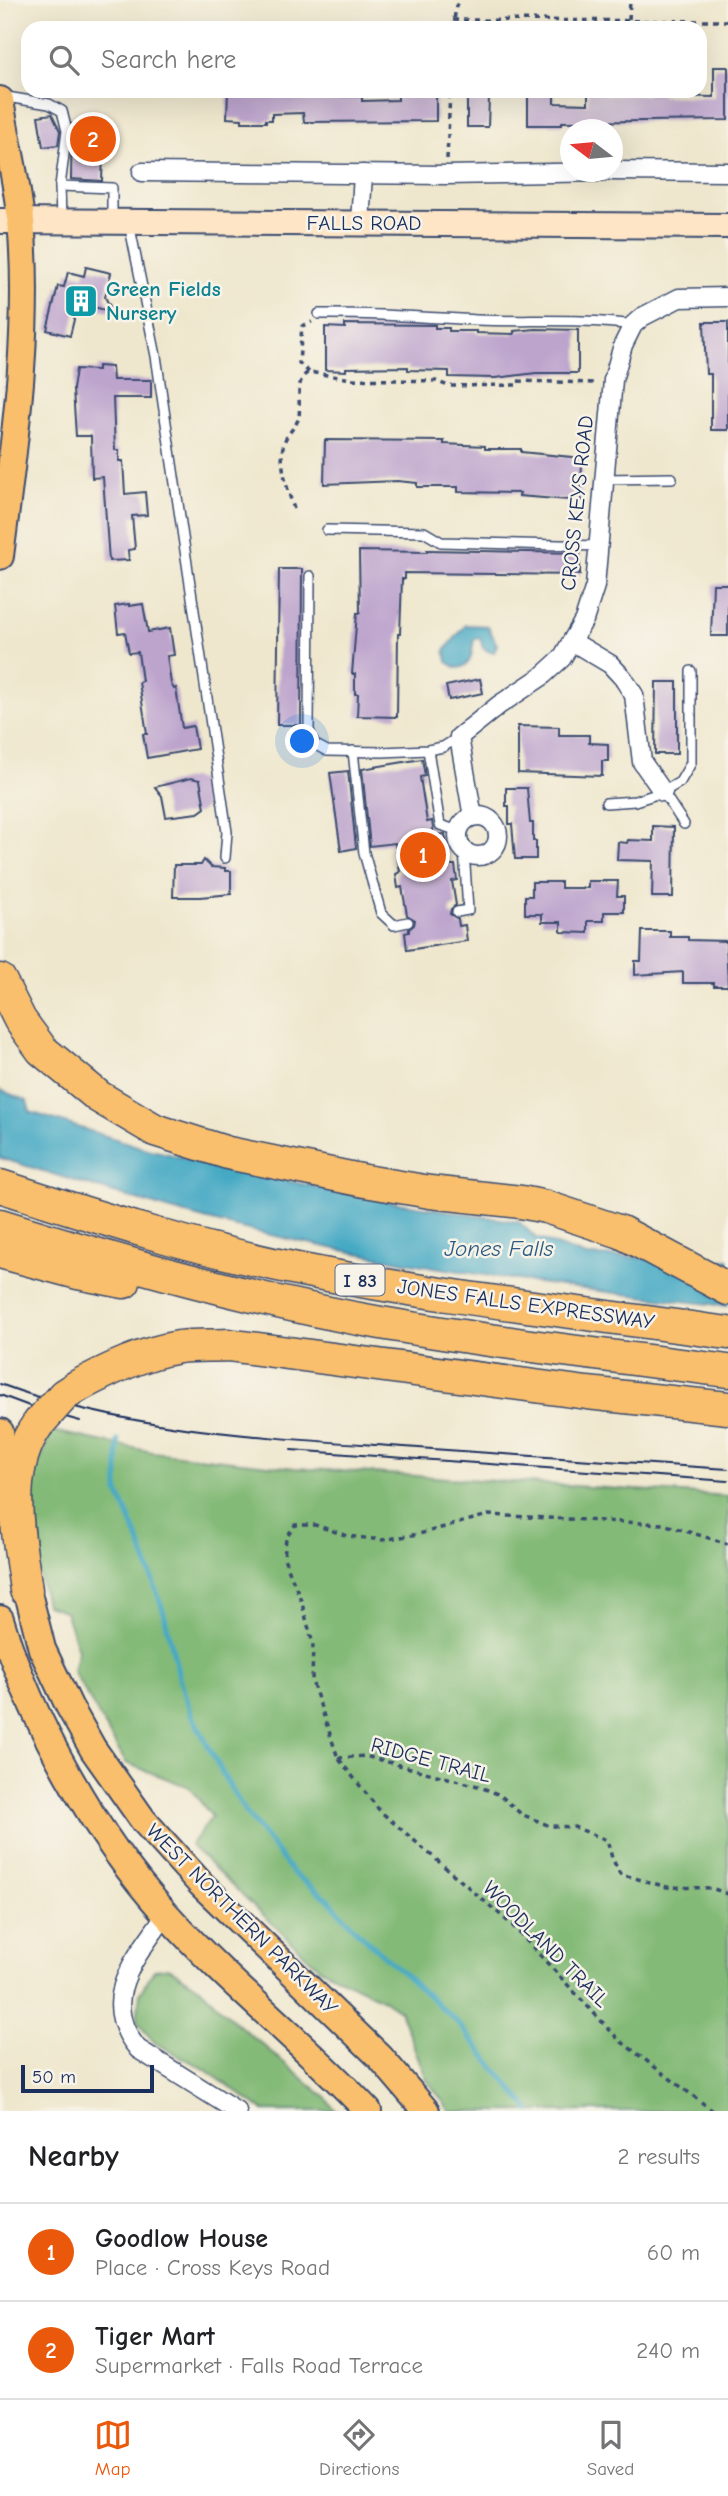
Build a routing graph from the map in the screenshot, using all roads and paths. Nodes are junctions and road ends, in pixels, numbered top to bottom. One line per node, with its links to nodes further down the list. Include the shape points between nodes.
1 (460, 0): 3 (path)
2 (630, 0): 4 (path)
3 (453, 20): 4 (path)
4 (629, 20): 5 (path)
5 (728, 21)
6 (0, 98): 14 (lane, via 49,104 62,111 67,131); 15 (main road, via 13,166)
7 (450, 98): 13 (path)
8 (623, 171): 10 (street)
9 (142, 172): 12 (street)
10 (728, 172)
11 (560, 173): 13 (street)
12 (363, 174): 13 (street); 18 (street)
13 (446, 175)
14 (60, 186): 16 (lane); 17 (lane, via 111,188)
15 (10, 221): 16 (main road, FALLS ROAD); 30 (main road, via 23,293 22,359)
16 (61, 221): 17 (main road, FALLS ROAD)
17 (120, 222): 18 (main road, FALLS ROAD); 43 (lane, via 156,356 227,832)
18 (360, 223): 19 (main road, FALLS ROAD)
19 (728, 226)
20 (728, 297): 22 (street, via 679,298)
21 (319, 314): 22 (lane); 23 (path, via 302,326 299,363)
22 (633, 325): 26 (street, CROSS KEYS ROAD, via 613,380)
23 (309, 372): 24 (path, via 351,379 436,381 448,386 516,385 517,381); 27 (path, via 300,382 298,419 284,442 284,481)
24 (598, 383)
25 (672, 478): 26 (lane)
26 (604, 479): 29 (street, CROSS KEYS ROAD)
27 (294, 509)
28 (327, 530): 29 (lane, via 424,532 441,542)
29 (599, 546): 32 (street, CROSS KEYS ROAD, via 595,586)
30 (0, 556)
31 (310, 576): 36 (lane, via 309,730 314,744 327,751)
32 (573, 642): 34 (street, CROSS KEYS ROAD, via 541,677); 37 (street, via 610,664 634,695 642,762)
33 (691, 671): 37 (lane, via 691,763 680,782)
34 (459, 737): 35 (lane); 39 (street)
35 (428, 750): 36 (lane); 41 (lane, via 440,825)
36 (353, 751): 45 (lane, via 364,853 382,913 394,925)
37 (663, 792): 38 (lane, via 635,801); 40 (lane)
38 (606, 803)
39 (473, 817): 41 (street); 42 (street, via 492,822 498,842 484,856)
40 (684, 824)
41 (459, 831): 42 (street)
42 (464, 850): 44 (lane, via 468,910)
43 (225, 858)
44 (457, 912)
45 (408, 922)
46 (0, 980): 50 (highway, via 42,1050 99,1097 155,1130 228,1153 365,1181 546,1207 621,1232)
47 (0, 1186): 52 (highway, JONES FALLS EXPRESSWAY / I 83, via 133,1228 300,1269 443,1294)
48 (0, 1225): 51 (highway, JONES FALLS EXPRESSWAY / I 83, via 127,1264)
49 (0, 1252): 51 (highway, via 124,1282)
50 (728, 1289)
51 (293, 1306): 53 (highway, JONES FALLS EXPRESSWAY / I 83, via 449,1334)
52 (728, 1333)
53 (728, 1371)
54 (728, 1408): 57 (highway, bridge, via 228,1345 161,1351 78,1386 35,1427 25,1445 16,1496)
55 (0, 1432): 57 (main road, WEST NORTHERN PARKWAY, via 10,1516)
56 (728, 1544): 59 (path, WOODLAND TRAIL, via 663,1524 488,1515 382,1540 295,1525 286,1538 284,1559 313,1644 312,1681)
57 (26, 1590): 64 (main road, WEST NORTHERN PARKWAY, via 42,1649 69,1706 142,1820 201,1885 380,2057)
58 (0, 1619): 61 (main road, WEST NORTHERN PARKWAY, via 25,1686 68,1772 109,1841)
59 (338, 1758): 60 (path, RIDGE TRAIL, via 365,1756 478,1786 500,1795 521,1814 607,1840 620,1874 667,1887 711,1888); 65 (path, WOODLAND TRAIL, via 380,1811 511,1924 618,2040)
60 (728, 1894)
61 (166, 1914): 62 (street, via 128,1971 121,1990 121,2022 138,2049); 63 (main road, WEST NORTHERN PARKWAY)
62 (237, 2111)
63 (368, 2111)
64 (426, 2111)
65 (713, 2111)

